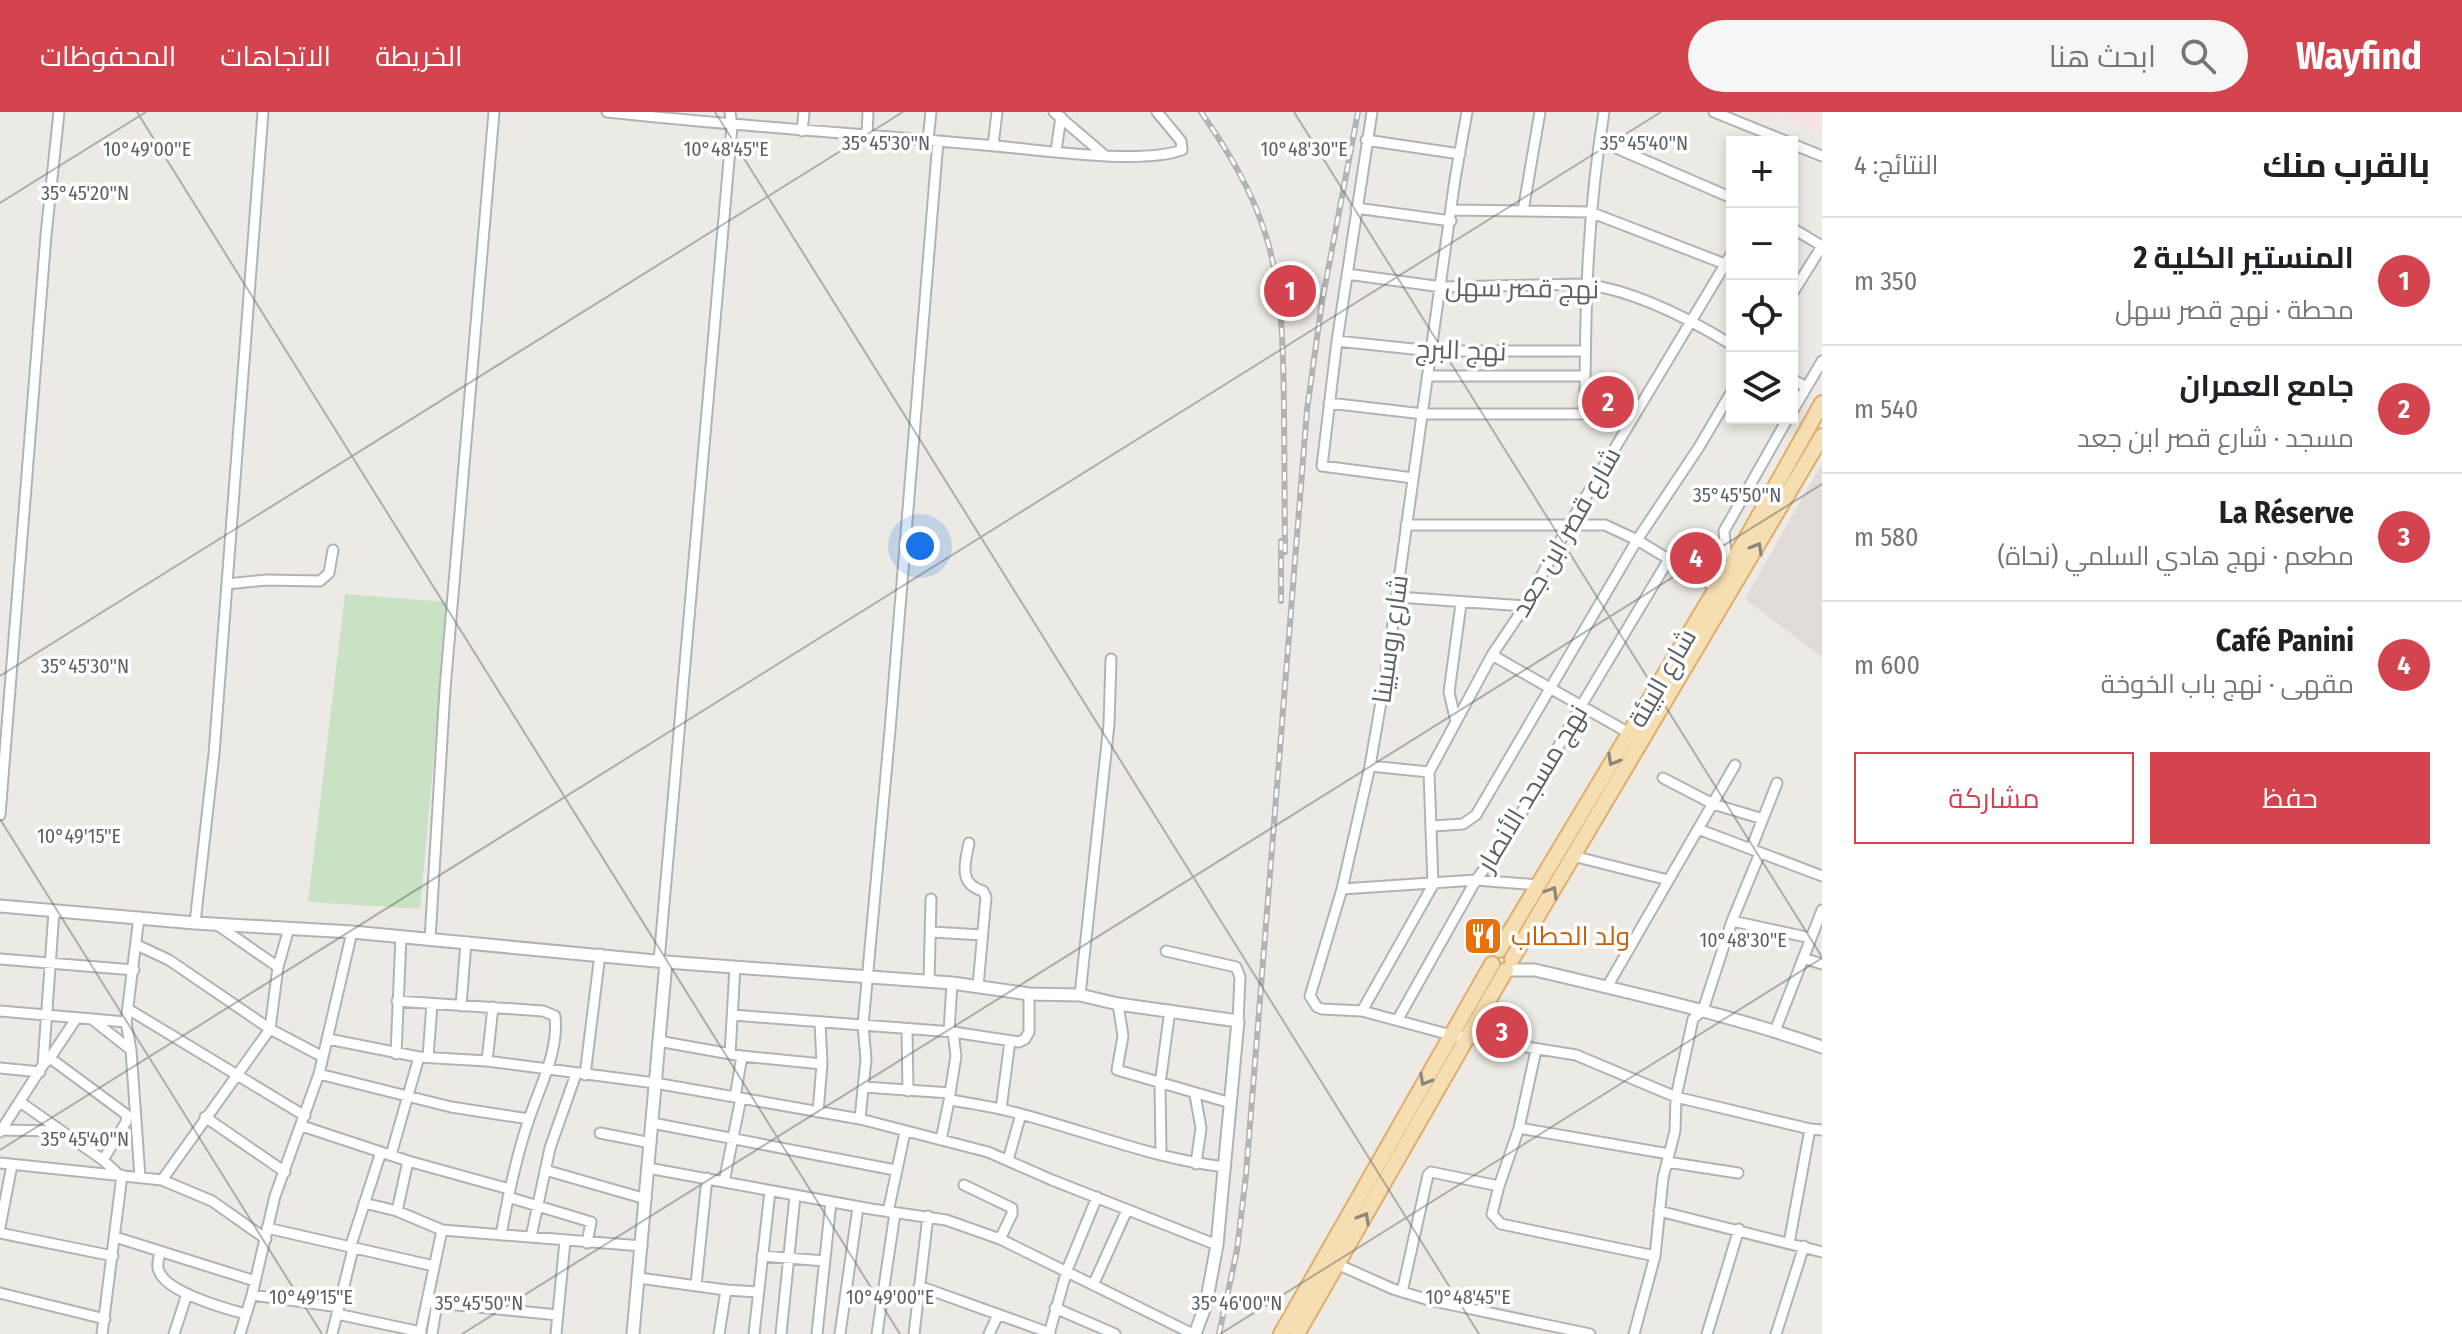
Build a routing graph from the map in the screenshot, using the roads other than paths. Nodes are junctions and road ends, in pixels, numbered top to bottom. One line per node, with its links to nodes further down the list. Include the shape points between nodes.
1 (59, 112): 87 (street)
2 (263, 112): 69 (street)
3 (494, 112): 114 (street, via 445,689)
4 (607, 112): 16 (street)
5 (730, 112): 18 (street)
6 (804, 112): 19 (street)
7 (868, 112): 20 (street)
8 (931, 112): 23 (street)
9 (997, 112): 25 (street)
10 (1157, 112): 28 (street, via 1181,141 1182,150)
11 (1372, 112): 22 (street)
12 (1467, 112): 29 (street, شارع روسبينا)
13 (1540, 112): 33 (street)
14 (1604, 112): 24 (street)
15 (1714, 112): 21 (street)
16 (650, 114): 18 (street)
17 (1058, 115): 27 (street); 28 (street)
18 (732, 126): 19 (street); 121 (street)
19 (802, 131): 20 (street)
20 (867, 135): 23 (street)
21 (1769, 136)
22 (1366, 140): 29 (street); 32 (street)
23 (933, 141): 25 (street); 128 (street)
24 (1600, 141): 31 (street); 34 (street)
25 (993, 146): 27 (street)
26 (1798, 148): 30 (street)
27 (1056, 151): 28 (street)
28 (1103, 154)
29 (1460, 154): 35 (street, شارع روسبينا)
30 (1822, 156)
31 (1726, 195)
32 (1356, 208): 35 (street); 39 (street)
33 (1523, 211): 34 (street); 35 (street)
34 (1590, 212): 38 (street); 40 (street)
35 (1452, 216): 42 (street, شارع روسبينا)
36 (1798, 232): 37 (street)
37 (1822, 246): 41 (street)
38 (1725, 264): 43 (street, شارع قصر ابن جعد)
39 (1347, 274): 42 (street, نهج قصر سهل); 44 (street)
40 (1585, 284): 42 (street, نهج قصر سهل); 43 (street, نهج قصر سهل); 47 (street)
41 (1798, 284)
42 (1442, 287): 46 (street, شارع روسبينا)
43 (1691, 320): 45 (street, نهج قصر سهل); 59 (street, شارع قصر ابن جعد)
44 (1337, 341): 46 (street, نهج البرج); 55 (street)
45 (1726, 341)
46 (1432, 351): 47 (street, نهج البرج); 49 (street, شارع روسبينا)
47 (1585, 351): 50 (street)
48 (1822, 361): 52 (street)
49 (1429, 376): 50 (street); 58 (street, شارع روسبينا)
50 (1585, 376): 57 (street)
51 (1798, 382): 52 (street)
52 (1806, 387): 54 (street)
53 (1726, 401): 65 (street)
54 (1798, 401)
55 (1329, 403): 58 (street); 62 (street, via 1322,466)
56 (1822, 403): 68 (main road, شارع البيئة)
57 (1585, 413): 58 (street); 59 (street)
58 (1423, 414): 62 (street, شارع روسبينا)
59 (1635, 414): 63 (street, شارع قصر ابن جعد)
60 (1785, 424): 68 (street, via 1724,531)
61 (1822, 436): 70 (main road, شارع البيئة, one-way to 61)
62 (1413, 478): 64 (street, شارع روسبينا)
63 (1570, 523): 64 (street); 65 (street, via 1605,525); 74 (street, شارع قصر ابن جعد)
64 (1406, 525): 71 (street, شارع روسبينا)
65 (1637, 540): 67 (street); 77 (street)
66 (333, 550): 69 (street, via 329,573 320,581)
67 (1669, 559): 68 (street); 78 (street, نهج مسجد الأنصار)
68 (1718, 582): 70 (main road); 72 (main road); 80 (main road, شارع البيئة)
69 (227, 584): 106 (street)
70 (1734, 587): 72 (main road, شارع البيئة)
71 (1397, 597): 73 (street); 82 (street, شارع روسبينا)
72 (1726, 601): 93 (main road, شارع البيئة)
73 (1461, 604): 74 (street); 79 (street, via 1449,692)
74 (1525, 606): 75 (street, شارع قصر ابن جعد)
75 (1492, 655): 77 (street); 79 (street, شارع قصر ابن جعد)
76 (1111, 659): 134 (street)
77 (1550, 687): 78 (street); 89 (street, via 1476,815 1463,824)
78 (1581, 706): 80 (street); 95 (street, نهج مسجد الأنصار, via 1507,839)
79 (1456, 722): 83 (street, شارع قصر ابن جعد)
80 (1629, 733): 98 (main road, شارع البيئة, one-way to 98)
81 (1735, 765): 86 (street)
82 (1370, 766): 83 (street); 99 (street, شارع روسبينا)
83 (1429, 772): 89 (street)
84 (1663, 778): 86 (street)
85 (1777, 783): 88 (street)
86 (1713, 804): 88 (street); 90 (street)
87 (0, 815)
88 (1763, 819): 92 (street)
89 (1433, 826): 97 (street)
90 (1698, 829): 92 (street); 96 (street)
91 (969, 843): 111 (street, via 965,875 968,884 986,897)
92 (1756, 851): 94 (street); 105 (street)
93 (1573, 856): 96 (street); 122 (main road, شارع البيئة, one-way to 93)
94 (1822, 876)
95 (1476, 880): 97 (street); 98 (street); 148 (street, نهج مسجد الأنصار)
96 (1668, 880): 132 (street)
97 (1433, 885): 99 (street); 144 (street)
98 (1539, 885): 122 (main road, شارع البيئة)
99 (1342, 889): 144 (street, شارع روسبينا, via 1310,996 1322,1009)
100 (931, 899): 110 (street)
101 (0, 906): 103 (street)
102 (1822, 910): 113 (street)
103 (54, 911): 104 (street); 123 (street)
104 (139, 917): 106 (street); 116 (street)
105 (1732, 921): 113 (street); 142 (street)
106 (195, 923): 107 (street)
107 (216, 924): 108 (street); 125 (street)
108 (289, 928): 109 (street); 125 (street)
109 (352, 932): 112 (street); 160 (street)
110 (932, 932): 111 (street); 129 (street)
111 (982, 935): 131 (street)
112 (401, 936): 114 (street); 135 (street)
113 (1811, 938): 119 (street)
114 (430, 939): 115 (street)
115 (466, 942): 118 (street); 138 (street)
116 (137, 945): 127 (street); 154 (street, via 169,960)
117 (1166, 951): 150 (street, via 1236,967)
118 (600, 954): 121 (street); 177 (street)
119 (1803, 958): 124 (street); 156 (street)
120 (0, 959): 123 (street)
121 (662, 961): 126 (street); 161 (street)
122 (1502, 961): 132 (street); 158 (main road, شارع البيئة); 159 (main road, شارع البيئة)
123 (49, 962): 127 (street); 145 (street)
124 (1822, 964)
125 (278, 967): 154 (street)
126 (735, 967): 128 (street); 146 (street)
127 (134, 970): 140 (street)
128 (869, 978): 129 (street); 153 (street)
129 (929, 982): 130 (street)
130 (952, 983): 131 (street); 157 (street)
131 (978, 986): 133 (street)
132 (1607, 987): 142 (street)
133 (1029, 994): 134 (street); 162 (street, via 1029,1032 1025,1039)
134 (1080, 995): 137 (street)
135 (397, 1001): 136 (street); 166 (street)
136 (432, 1004): 138 (street); 170 (street)
137 (1118, 1004): 141 (street); 180 (street, via 1123,1036 1117,1070)
138 (461, 1006): 139 (street)
139 (493, 1007): 171 (street); 175 (street, via 555,1016)
140 (128, 1009): 151 (street); 178 (street)
141 (1170, 1010): 150 (street); 180 (street)
142 (1703, 1010): 156 (street); 187 (street, via 1693,1019)
143 (0, 1011): 145 (street)
144 (1362, 1011): 148 (street, شارع روسبينا)
145 (45, 1014): 147 (street); 173 (street)
146 (733, 1015): 152 (street); 167 (street)
147 (76, 1019): 149 (street); 173 (street)
148 (1398, 1019): 158 (street, شارع روسبينا)
149 (93, 1020): 151 (street); 164 (street)
150 (1238, 1021): 189 (street)
151 (126, 1022): 164 (street)
152 (820, 1022): 153 (street); 172 (street)
153 (863, 1025): 155 (street); 181 (street)
154 (270, 1029): 169 (street); 178 (street)
155 (907, 1029): 157 (street); 182 (street)
156 (1775, 1031): 163 (street)
157 (951, 1032): 162 (street); 186 (street, via 956,1056)
158 (1451, 1035): 159 (street, شارع روسبينا); 310 (main road, شارع البيئة, one-way to 310)
159 (1466, 1037): 165 (street, شارع روسبينا); 268 (main road, شارع البيئة, one-way to 159)
160 (328, 1039): 166 (street); 169 (street)
161 (658, 1041): 167 (street); 179 (street)
162 (1010, 1041): 190 (street)
163 (1822, 1047)
164 (131, 1050): 193 (street)
165 (1536, 1050): 187 (street, شارع روسبينا, via 1576,1055); 200 (street)
166 (396, 1054): 170 (street)
167 (730, 1054): 168 (street)
168 (742, 1056): 172 (street); 185 (street)
169 (323, 1057): 176 (street)
170 (423, 1057): 171 (street); 184 (street)
171 (487, 1061): 175 (street)
172 (822, 1064): 191 (street)
173 (44, 1065): 174 (street); 188 (street); 193 (street)
174 (0, 1068)
175 (549, 1068): 177 (street); 195 (street)
176 (319, 1074): 184 (street); 197 (street)
177 (581, 1074): 179 (street); 220 (street)
178 (235, 1075): 194 (street); 197 (street)
179 (655, 1083): 185 (street); 198 (street)
180 (1160, 1084): 183 (street); 210 (street)
181 (864, 1087): 182 (street); 196 (street)
182 (908, 1091): 186 (street)
183 (1195, 1095): 189 (street); 216 (street, via 1201,1128)
184 (409, 1096): 195 (street); 209 (street)
185 (738, 1097): 191 (street); 206 (street)
186 (950, 1097): 190 (street); 207 (street)
187 (1676, 1097): 201 (street, شارع روسبينا); 211 (street)
188 (20, 1102): 199 (street); 203 (street)
189 (1231, 1103): 218 (street)
190 (1001, 1109): 192 (street)
191 (818, 1112): 196 (street)
192 (1021, 1114): 210 (street); 213 (street)
193 (132, 1117): 212 (street); 225 (street)
194 (205, 1117): 222 (street); 227 (street)
195 (529, 1119): 232 (street)
196 (860, 1119): 204 (street)
197 (303, 1121): 209 (street); 222 (street)
198 (652, 1123): 206 (street); 208 (street)
199 (2, 1126): 203 (street)
200 (1519, 1128): 211 (street); 230 (street)
201 (1810, 1129): 202 (street, شارع روسبينا); 256 (street)
202 (1822, 1130)
203 (61, 1131): 212 (street)
204 (905, 1132): 207 (street); 221 (street)
205 (600, 1133): 208 (street)
206 (732, 1139): 221 (street); 228 (street)
207 (941, 1140): 213 (street)
208 (651, 1143): 219 (street)
209 (386, 1153): 214 (street); 237 (street)
210 (1161, 1155): 216 (street)
211 (1668, 1158): 223 (street); 242 (street)
212 (103, 1160): 224 (street)
213 (1008, 1160): 234 (street)
214 (408, 1161): 232 (street); 241 (street)
215 (0, 1163): 217 (street)
216 (1196, 1164): 218 (street)
217 (12, 1165): 224 (street); 245 (street)
218 (1225, 1167): 257 (street)
219 (648, 1168): 226 (street); 235 (street)
220 (545, 1170): 235 (street); 238 (street)
221 (895, 1170): 243 (street)
222 (285, 1172): 249 (street)
223 (1738, 1173)
224 (120, 1175): 225 (street); 251 (street)
225 (140, 1177): 227 (street)
226 (707, 1178): 228 (street); 274 (street)
227 (162, 1180): 249 (street, via 212,1201)
228 (724, 1182): 231 (street)
229 (964, 1185): 253 (street, via 1012,1208)
230 (1499, 1186): 265 (street, via 1492,1214 1501,1224); 278 (street, via 1428,1175)
231 (770, 1191): 233 (street); 264 (street)
232 (509, 1193): 238 (street); 250 (street)
233 (795, 1196): 236 (street); 266 (street)
234 (1097, 1197): 240 (street); 270 (street)
235 (646, 1199): 258 (street)
236 (831, 1202): 239 (street); 267 (street)
237 (364, 1203): 241 (street); 260 (street)
238 (536, 1205): 252 (street); 255 (street, via 591,1222)
239 (858, 1207): 243 (street); 303 (street)
240 (1127, 1210): 257 (street); 273 (street)
241 (397, 1211): 247 (street)
242 (1659, 1211): 246 (street); 265 (street)
243 (891, 1213): 244 (street); 304 (street)
244 (928, 1216): 253 (street); 275 (street)
245 (0, 1227)
246 (1739, 1229): 256 (street); 315 (street)
247 (442, 1230): 250 (street); 269 (street)
248 (0, 1233): 263 (street)
249 (267, 1234): 260 (street); 272 (street)
250 (501, 1235): 252 (street)
251 (115, 1237): 261 (street); 263 (street)
252 (531, 1237): 254 (street)
253 (1000, 1239): 270 (street)
254 (565, 1241): 255 (street); 286 (street)
255 (587, 1243): 258 (street)
256 (1789, 1243): 259 (street)
257 (1217, 1245): 309 (street, via 1206,1304)
258 (642, 1246): 271 (street)
259 (1804, 1246): 262 (street); 291 (street)
260 (352, 1248): 269 (street); 284 (street)
261 (160, 1252): 272 (street); 280 (street, via 158,1271)
262 (1822, 1252)
263 (113, 1256): 288 (street)
264 (762, 1256): 266 (street); 277 (street)
265 (1655, 1256): 314 (street)
266 (787, 1258): 267 (street); 301 (street)
267 (825, 1261): 302 (street)
268 (1337, 1264): 278 (street); 311 (main road, شارع البيئة)
269 (434, 1266): 282 (street)
270 (1067, 1270): 273 (street); 283 (street)
271 (639, 1278): 274 (street); 298 (street)
272 (255, 1281): 281 (street)
273 (1094, 1283): 309 (street)
274 (696, 1285): 276 (street)
275 (919, 1286): 287 (street); 305 (street)
276 (726, 1290): 277 (street); 299 (street)
277 (758, 1292): 300 (street)
278 (1402, 1292): 289 (street)
279 (0, 1293): 288 (street)
280 (187, 1294): 285 (street); 293 (street)
281 (252, 1295): 284 (street); 285 (street)
282 (432, 1302): 286 (street); 290 (street); 296 (street)
283 (1055, 1308): 307 (street); 308 (street)
284 (338, 1310): 290 (street); 295 (street)
285 (246, 1314): 294 (street)
286 (558, 1315): 297 (street)
287 (998, 1315): 306 (street); 307 (street)
288 (105, 1319): 292 (street)
289 (1542, 1323): 312 (street); 313 (street)
290 (421, 1333)
291 (1781, 1333)
292 (102, 1334)
293 (174, 1334)
294 (240, 1334)
295 (332, 1334)
296 (432, 1334)
297 (556, 1334)
298 (633, 1334)
299 (719, 1334)
300 (754, 1334)
301 (781, 1334)
302 (817, 1334)
303 (840, 1334)
304 (877, 1334)
305 (914, 1334)
306 (989, 1334)
307 (1050, 1334)
308 (1115, 1334)
309 (1194, 1334)
310 (1281, 1334)
311 (1298, 1334)
312 (1540, 1334)
313 (1590, 1334)
314 (1634, 1334)
315 (1707, 1334)

